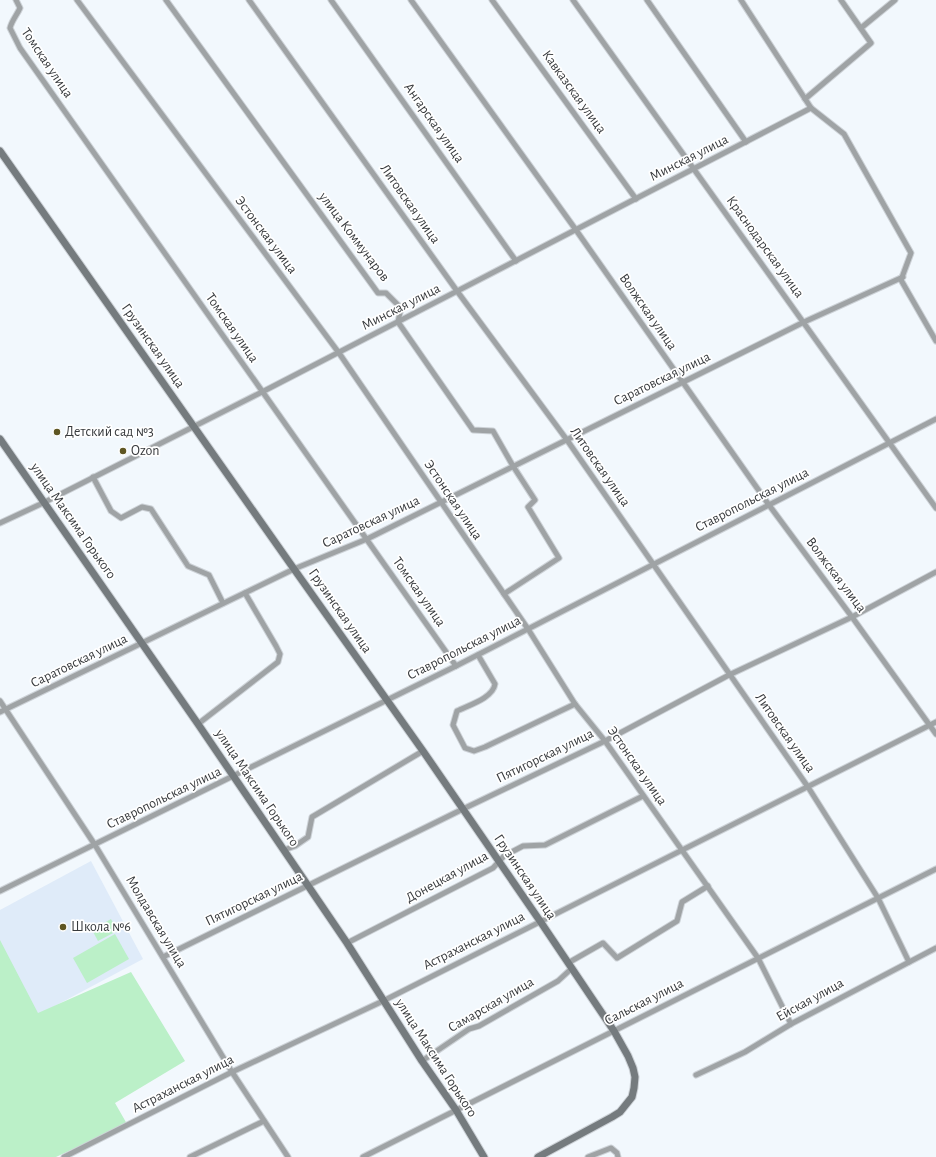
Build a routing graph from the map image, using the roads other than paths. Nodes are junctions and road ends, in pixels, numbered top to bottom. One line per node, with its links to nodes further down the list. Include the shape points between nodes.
1 (16, 0): 29 (street, Томская улица, via 20,8 11,21 13,37)
2 (77, 0): 27 (street, Эстонская улица)
3 (166, 0): 24 (street, улица Коммунаров, via 378,293 386,293 401,308)
4 (249, 0): 23 (street, Литовская улица)
5 (331, 0): 21 (street, Ангарская улица)
6 (411, 0): 20 (street, Волжская улица)
7 (492, 0): 19 (street, Кавказская улица)
8 (573, 0): 18 (street, Краснодарская улица)
9 (647, 0): 16 (street)
10 (741, 0): 14 (street)
11 (841, 0): 13 (street)
12 (895, 0): 13 (street)
13 (861, 28): 14 (street, via 871,43)
14 (805, 99): 15 (street)
15 (811, 108): 16 (street, Минская улица); 22 (street, via 844,134 911,253)
16 (746, 142): 18 (street, Минская улица)
17 (0, 151): 31 (main road, Грузинская улица)
18 (694, 169): 19 (street, Минская улица); 25 (street, Краснодарская улица)
19 (636, 199): 20 (street, Минская улица)
20 (576, 230): 21 (street, Минская улица); 28 (street, Волжская улица)
21 (516, 261): 23 (street, Минская улица)
22 (902, 276): 25 (street, Саратовская улица); 26 (street, via 901,280)
23 (457, 292): 24 (street, Минская улица); 33 (street, Литовская улица)
24 (398, 322): 27 (street, Минская улица); 35 (street, via 473,430 493,431)
25 (804, 322): 28 (street, Саратовская улица); 34 (street, Краснодарская улица)
26 (936, 341)
27 (339, 353): 29 (street, Минская улица); 37 (street, Эстонская улица)
28 (683, 382): 33 (street, Саратовская улица); 39 (street, Волжская улица)
29 (262, 392): 31 (street, Минская улица); 42 (street, Томская улица)
30 (936, 419): 34 (street, Ставропольская улица)
31 (193, 426): 36 (street, Минская улица); 44 (main road, Грузинская улица)
32 (0, 439): 38 (main road, улица Максима Горького)
33 (567, 440): 35 (street, Саратовская улица); 43 (street, Литовская улица)
34 (890, 443): 39 (street, Ставропольская улица); 40 (street, Краснодарская улица)
35 (513, 466): 37 (street, Саратовская улица); 47 (street, via 535,500 528,507 559,558)
36 (93, 477): 38 (street, Минская улица); 48 (street, via 111,511 121,518 142,507 151,509 188,566 209,575)
37 (440, 502): 42 (street, Саратовская улица); 47 (street, Эстонская улица)
38 (43, 503): 41 (street, Минская улица); 51 (main road, улица Максима Горького)
39 (768, 505): 43 (street, Ставропольская улица); 49 (street, Волжская улица)
40 (936, 508)
41 (0, 523)
42 (367, 539): 44 (street, Саратовская улица); 53 (street, Томская улица)
43 (654, 564): 50 (street, Ставропольская улица); 54 (street, Литовская улица)
44 (294, 569): 46 (street, Саратовская улица); 55 (main road, Грузинская улица)
45 (936, 572): 49 (street, Пятигорская улица)
46 (245, 593): 48 (street, Саратовская улица); 61 (street, via 280,654 278,662)
47 (504, 594): 50 (street, Эстонская улица)
48 (223, 603): 51 (street, Саратовская улица)
49 (852, 617): 54 (street, Пятигорская улица); 62 (street, Волжская улица)
50 (528, 629): 52 (street, Ставропольская улица); 57 (street, Эстонская улица)
51 (142, 644): 58 (street, Саратовская улица); 61 (main road, улица Максима Горького)
52 (478, 655): 53 (street, Ставропольская улица); 57 (street, via 496,684 488,695 457,712 453,725 465,748 474,751 485,747)
53 (456, 666): 55 (street, Ставропольская улица)
54 (729, 675): 64 (street, Пятигорская улица); 67 (street, Литовская улица)
55 (387, 700): 65 (main road, Грузинская улица); 66 (street, Ставропольская улица)
56 (0, 702): 58 (street, Молдавская улица)
57 (575, 704): 64 (street, Эстонская улица)
58 (6, 709): 59 (street, Саратовская улица); 70 (street, Молдавская улица)
59 (0, 712)
60 (936, 722): 62 (street, Астраханская улица)
61 (198, 724): 66 (main road, улица Максима Горького)
62 (929, 725): 63 (street, Волжская улица); 67 (street, Астраханская улица)
63 (936, 734)
64 (605, 741): 68 (street, Эстонская улица); 69 (street, Пятигорская улица)
65 (423, 751): 69 (main road, Грузинская улица); 71 (street, via 312,817 308,837)
66 (233, 776): 70 (street, Ставропольская улица); 71 (main road, улица Максима Горького)
67 (808, 787): 72 (street, Астраханская улица); 78 (street, Литовская улица)
68 (644, 796): 72 (street, Эстонская улица); 73 (street, Донецкая улица, via 546,845 523,846 504,856)
69 (463, 809): 73 (main road, Грузинская улица); 75 (street, Пятигорская улица)
70 (95, 845): 77 (street, Ставропольская улица); 82 (street, Молдавская улица)
71 (284, 850): 75 (main road, улица Максима Горького)
72 (682, 851): 76 (street, Эстонская улица); 79 (street, Астраханская улица)
73 (499, 862): 79 (main road, Грузинская улица); 80 (street, Донецкая улица, via 493,868)
74 (936, 869): 78 (street, Сальская улица)
75 (308, 885): 80 (main road, улица Максима Горького); 82 (street, Пятигорская улица)
76 (708, 886): 83 (street, Эстонская улица); 85 (street, Самарская улица, via 682,902 677,921 617,958 603,943)
77 (0, 891)
78 (878, 898): 83 (street, Сальская улица); 84 (street, Литовская улица)
79 (540, 921): 85 (main road, Грузинская улица); 86 (street, Астраханская улица)
80 (347, 943): 86 (main road, улица Максима Горького)
81 (936, 948): 84 (street, Ейская улица)
82 (163, 957): 90 (street, Молдавская улица)
83 (758, 958): 87 (street, Эстонская улица); 88 (street, Сальская улица)
84 (909, 962): 87 (street, Ейская улица)
85 (570, 966): 88 (main road, Грузинская улица); 89 (street, Самарская улица, via 558,980 479,1026 468,1029)
86 (384, 1001): 89 (main road, улица Максима Горького); 90 (street, Астраханская улица)
87 (791, 1024): 91 (street, Ейская улица, via 745,1052)
88 (614, 1031): 92 (street, Сальская улица); 99 (main road, Грузинская улица, via 633,1068 635,1077 632,1097 620,1112)
89 (422, 1061): 92 (main road, улица Максима Горького)
90 (232, 1072): 93 (street, Молдавская улица); 94 (street, Астраханская улица)
91 (696, 1075)
92 (456, 1110): 97 (street, Сальская улица); 98 (main road, улица Максима Горького)
93 (264, 1121): 95 (street); 96 (street, Молдавская улица)
94 (64, 1157)
95 (190, 1157)
96 (288, 1157)
97 (363, 1157)
98 (484, 1157)
99 (538, 1157)
100 (588, 1157): 101 (street, via 611,1148)
101 (618, 1157)

